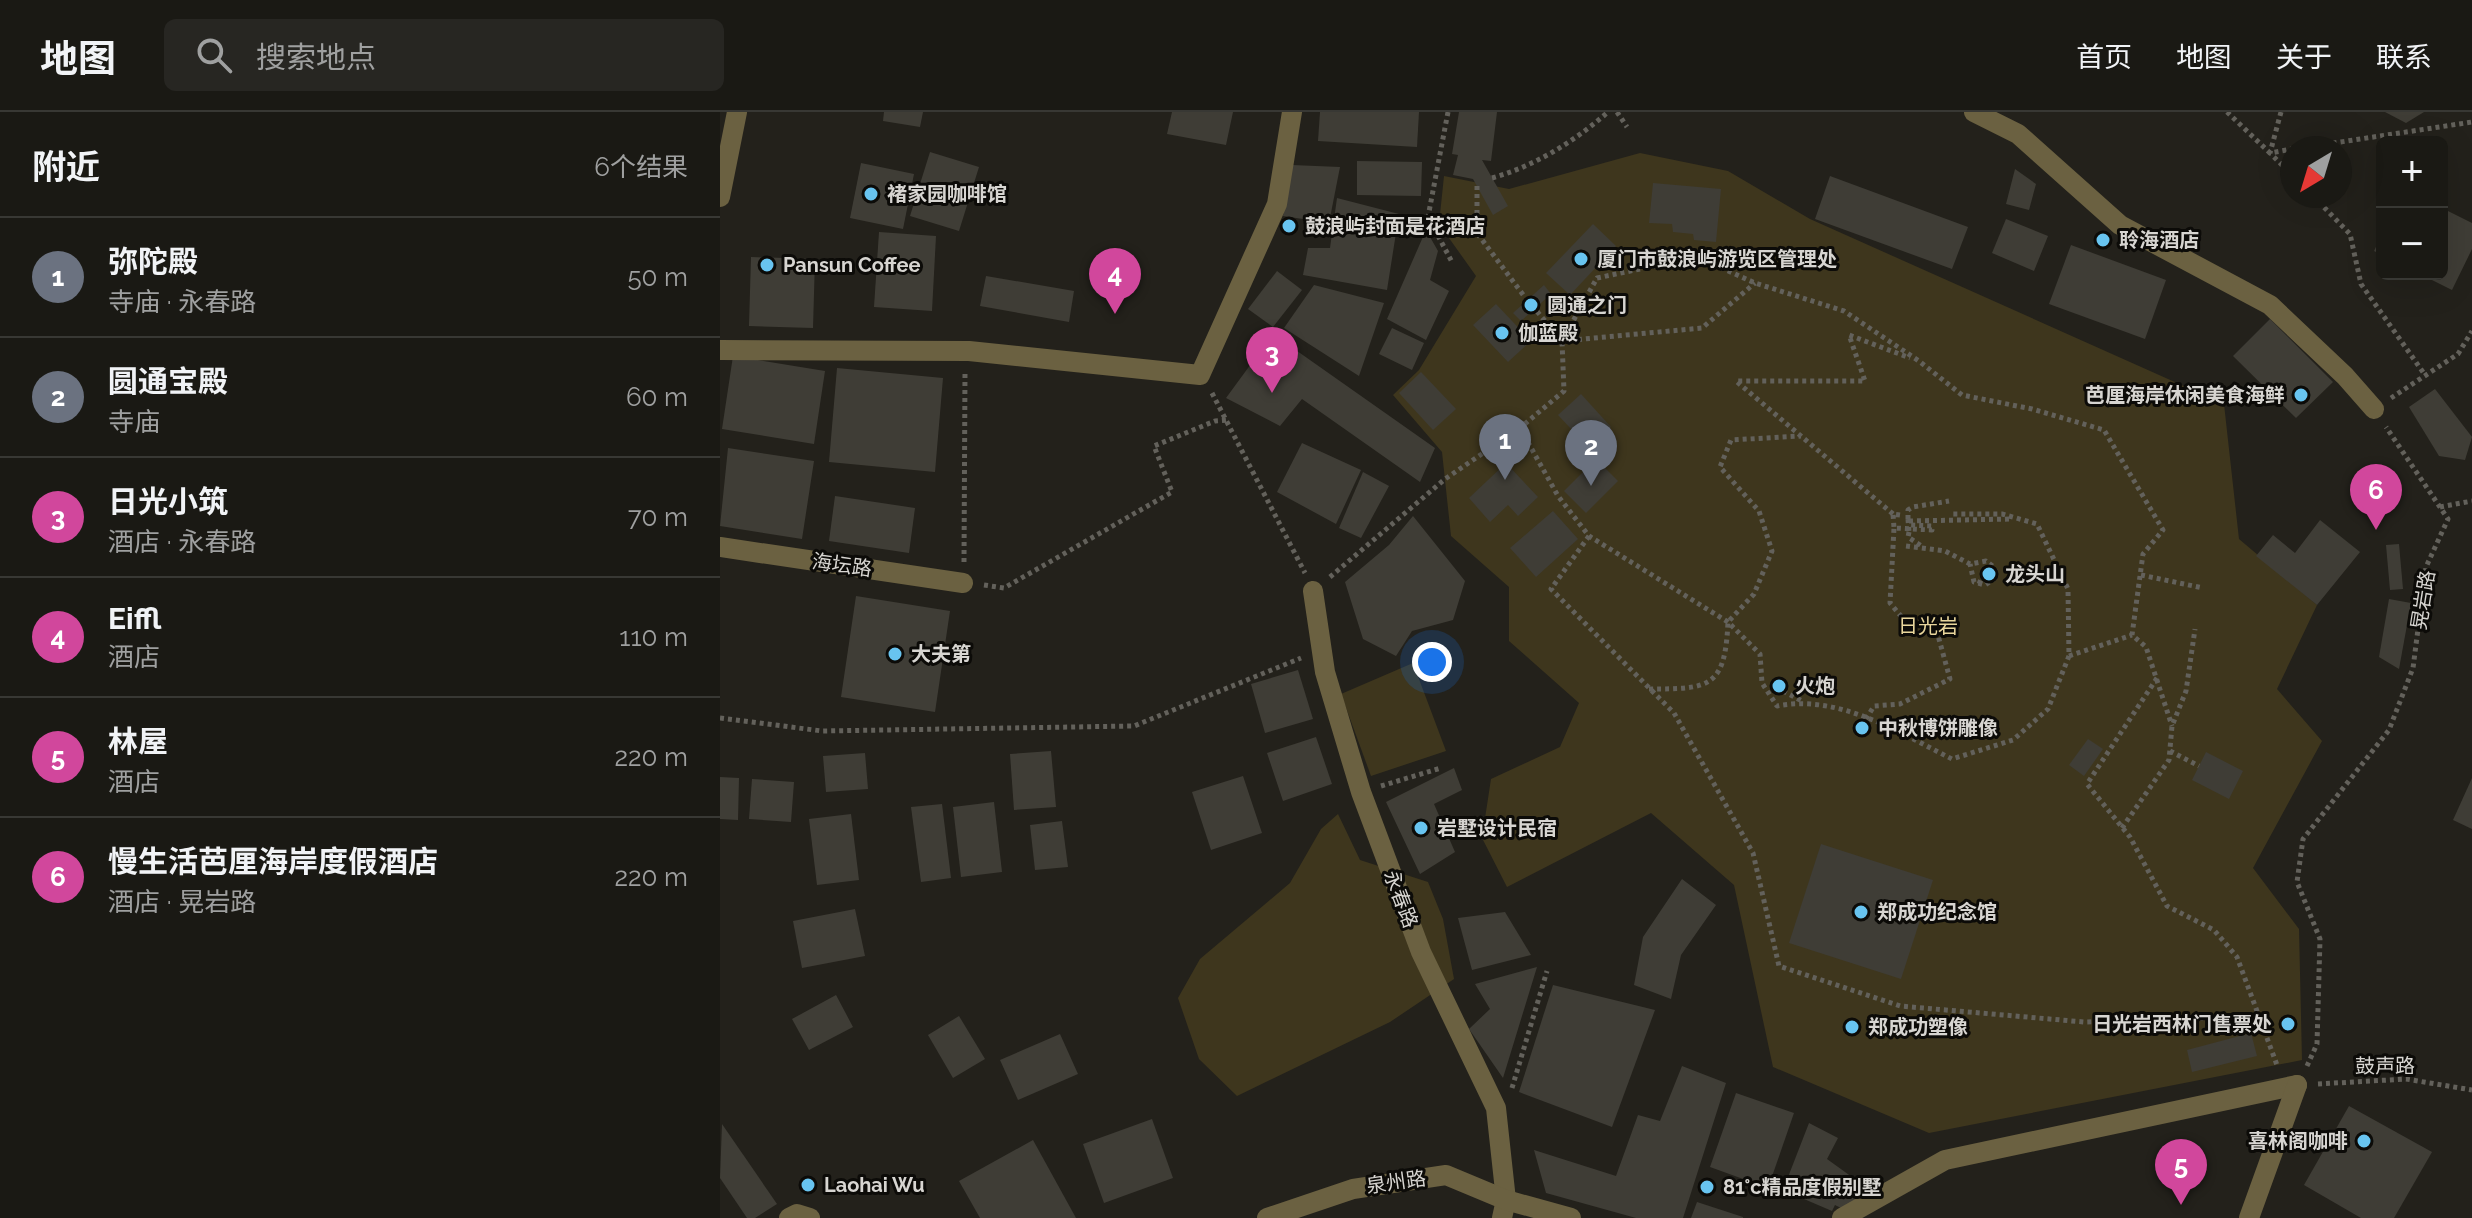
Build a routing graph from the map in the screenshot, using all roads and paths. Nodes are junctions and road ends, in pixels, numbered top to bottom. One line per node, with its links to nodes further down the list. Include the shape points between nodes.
1 (737, 112): 17 (street)
2 (1292, 112): 28 (street, via 1277,204)
3 (1448, 112): 19 (path, via 1428,217)
4 (1608, 112): 15 (path, via 1583,134)
5 (1617, 112): 10 (path)
6 (1974, 112): 30 (street, via 2018,134 2120,225 2270,305)
7 (2227, 112): 13 (path)
8 (2281, 112): 13 (path)
9 (2472, 122): 11 (path)
10 (1627, 127)
11 (2352, 140)
12 (2280, 151): 13 (path)
13 (2270, 153): 14 (path)
14 (2280, 163)
15 (1492, 178)
16 (1477, 186): 21 (path, via 1477,233)
17 (720, 197)
18 (2325, 208): 29 (path, via 2350,234 2361,284)
19 (1452, 262)
20 (1755, 283): 24 (path, via 1702,328); 24 (path, via 1697,257 1597,278); 27 (path, via 1844,311)
21 (1527, 300)
22 (1535, 309): 24 (path)
23 (2472, 331): 29 (path, via 2458,354)
24 (1562, 341): 32 (path, via 1564,391)
25 (720, 350): 28 (street, via 969,351)
26 (965, 361): 48 (path)
27 (1919, 361): 33 (path, via 1849,335 1865,381 1736,381); 47 (path, via 1962,395 2104,430 2163,530 2143,554)
28 (1200, 375): 31 (path)
29 (2425, 375): 30 (path)
30 (2374, 409): 36 (path)
31 (1229, 420): 48 (path, via 1154,446 1172,492 1004,588); 51 (path)
32 (1520, 428): 41 (path, via 1558,496); 51 (path, via 1445,479)
33 (1801, 436): 40 (path, via 1897,515); 52 (path, via 1731,440 1720,467 1759,511 1772,551 1754,594)
34 (1949, 501): 39 (path, via 1913,507 1908,510)
35 (2472, 501): 36 (path)
36 (2440, 507): 71 (path, 晃岩路, via 2448,519 2426,567 2413,668 2389,730 2303,839 2297,882 2320,939 2317,1044)
37 (1951, 514): 38 (path)
38 (2019, 519): 39 (path); 56 (path, via 2037,524 2068,589)
39 (1909, 524): 40 (path, via 1932,530); 44 (path, via 1908,537)
40 (1894, 528): 62 (path, via 1890,603 1905,621 1934,621 1950,679 1900,704 1874,706)
41 (1589, 536): 52 (path); 58 (path, via 1551,589)
42 (1906, 546): 44 (path)
43 (720, 547): 48 (street, 海坛路)
44 (1927, 549): 45 (path, via 1945,551)
45 (1970, 564): 49 (path, via 1970,575); 49 (path, via 1986,561 1995,568 1994,579)
46 (1984, 572): 49 (path)
47 (2141, 575): 50 (path); 54 (path)
48 (963, 583)
49 (1979, 584)
50 (2203, 588)
51 (1313, 591): 55 (street, 永春路)
52 (1728, 622): 58 (path, via 1727,654 1715,678 1697,689); 60 (path, via 1760,654 1762,683 1777,706)
53 (2195, 629): 63 (path, via 2186,691)
54 (2132, 635): 56 (path); 57 (path, via 2146,647)
55 (1321, 649): 61 (path, via 1134,726 822,731); 67 (street, 永春路)
56 (2069, 656): 62 (path, via 2048,709 2013,740 1952,759)
57 (2157, 678): 63 (path); 68 (path, via 2087,784)
58 (1648, 689): 70 (path, via 1674,713 1753,853 1779,966 1900,1006 2084,1022)
59 (1783, 691): 60 (path)
60 (1803, 701): 62 (path)
61 (720, 718)
62 (1866, 719)
63 (2172, 726): 64 (path)
64 (2170, 751): 65 (path); 68 (path)
65 (2199, 766)
66 (1441, 768): 67 (path)
67 (1361, 792): 73 (street, 永春路, via 1421,952)
68 (2122, 828): 70 (path, via 2167,906 2214,930 2237,957)
69 (1547, 971): 73 (path, via 1513,1086)
70 (2259, 1016): 71 (path, via 2277,1065)
71 (2297, 1085): 72 (path, 鼓声路, via 2406,1079); 79 (street, via 1945,1160); 80 (street)
72 (2472, 1090)
73 (1496, 1108): 74 (street, 永春路)
74 (1504, 1209): 77 (street, 泉州路, via 1446,1175 1353,1189); 78 (street, 泉州路)
75 (789, 1218): 76 (street)
76 (810, 1218)
77 (1267, 1218)
78 (1571, 1218)
79 (1842, 1218)
80 (2249, 1218)

